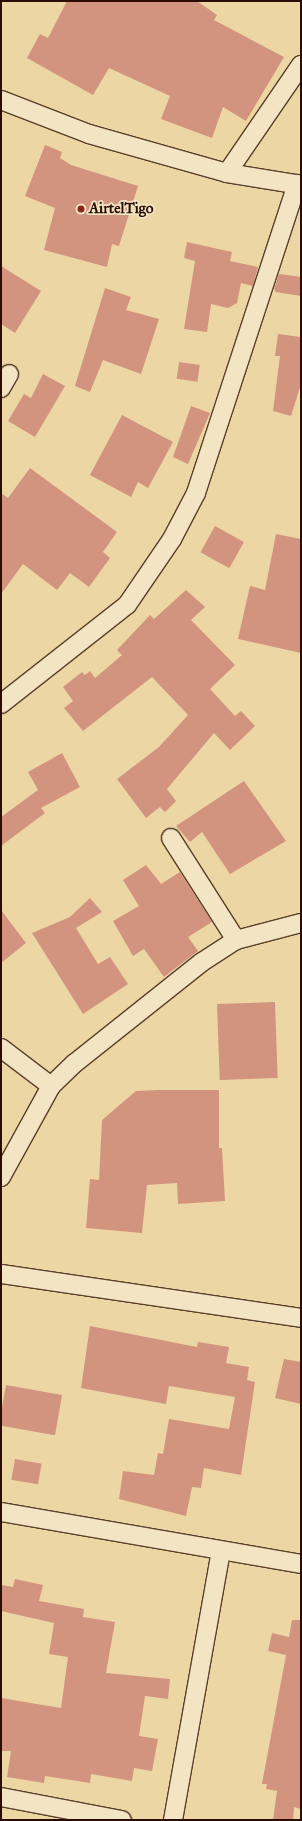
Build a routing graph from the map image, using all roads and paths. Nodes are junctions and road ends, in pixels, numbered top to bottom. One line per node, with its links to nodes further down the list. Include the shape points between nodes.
1 (301, 65): 3 (street)
2 (1, 100): 3 (street, via 89,134)
3 (227, 173): 4 (street)
4 (299, 185): 5 (street, via 196,493 172,539 127,605)
5 (1, 704)
6 (171, 838): 8 (street)
7 (301, 922): 8 (street)
8 (236, 940): 10 (street, via 202,962 111,1033)
9 (1, 1048): 10 (street)
10 (51, 1086): 11 (street)
11 (1, 1177)
12 (1, 1274): 13 (street)
13 (301, 1318)
14 (1, 1512): 15 (street)
15 (221, 1551): 16 (street); 19 (street)
16 (301, 1564)
17 (1, 1797): 18 (street)
18 (122, 1820)
19 (173, 1820)

